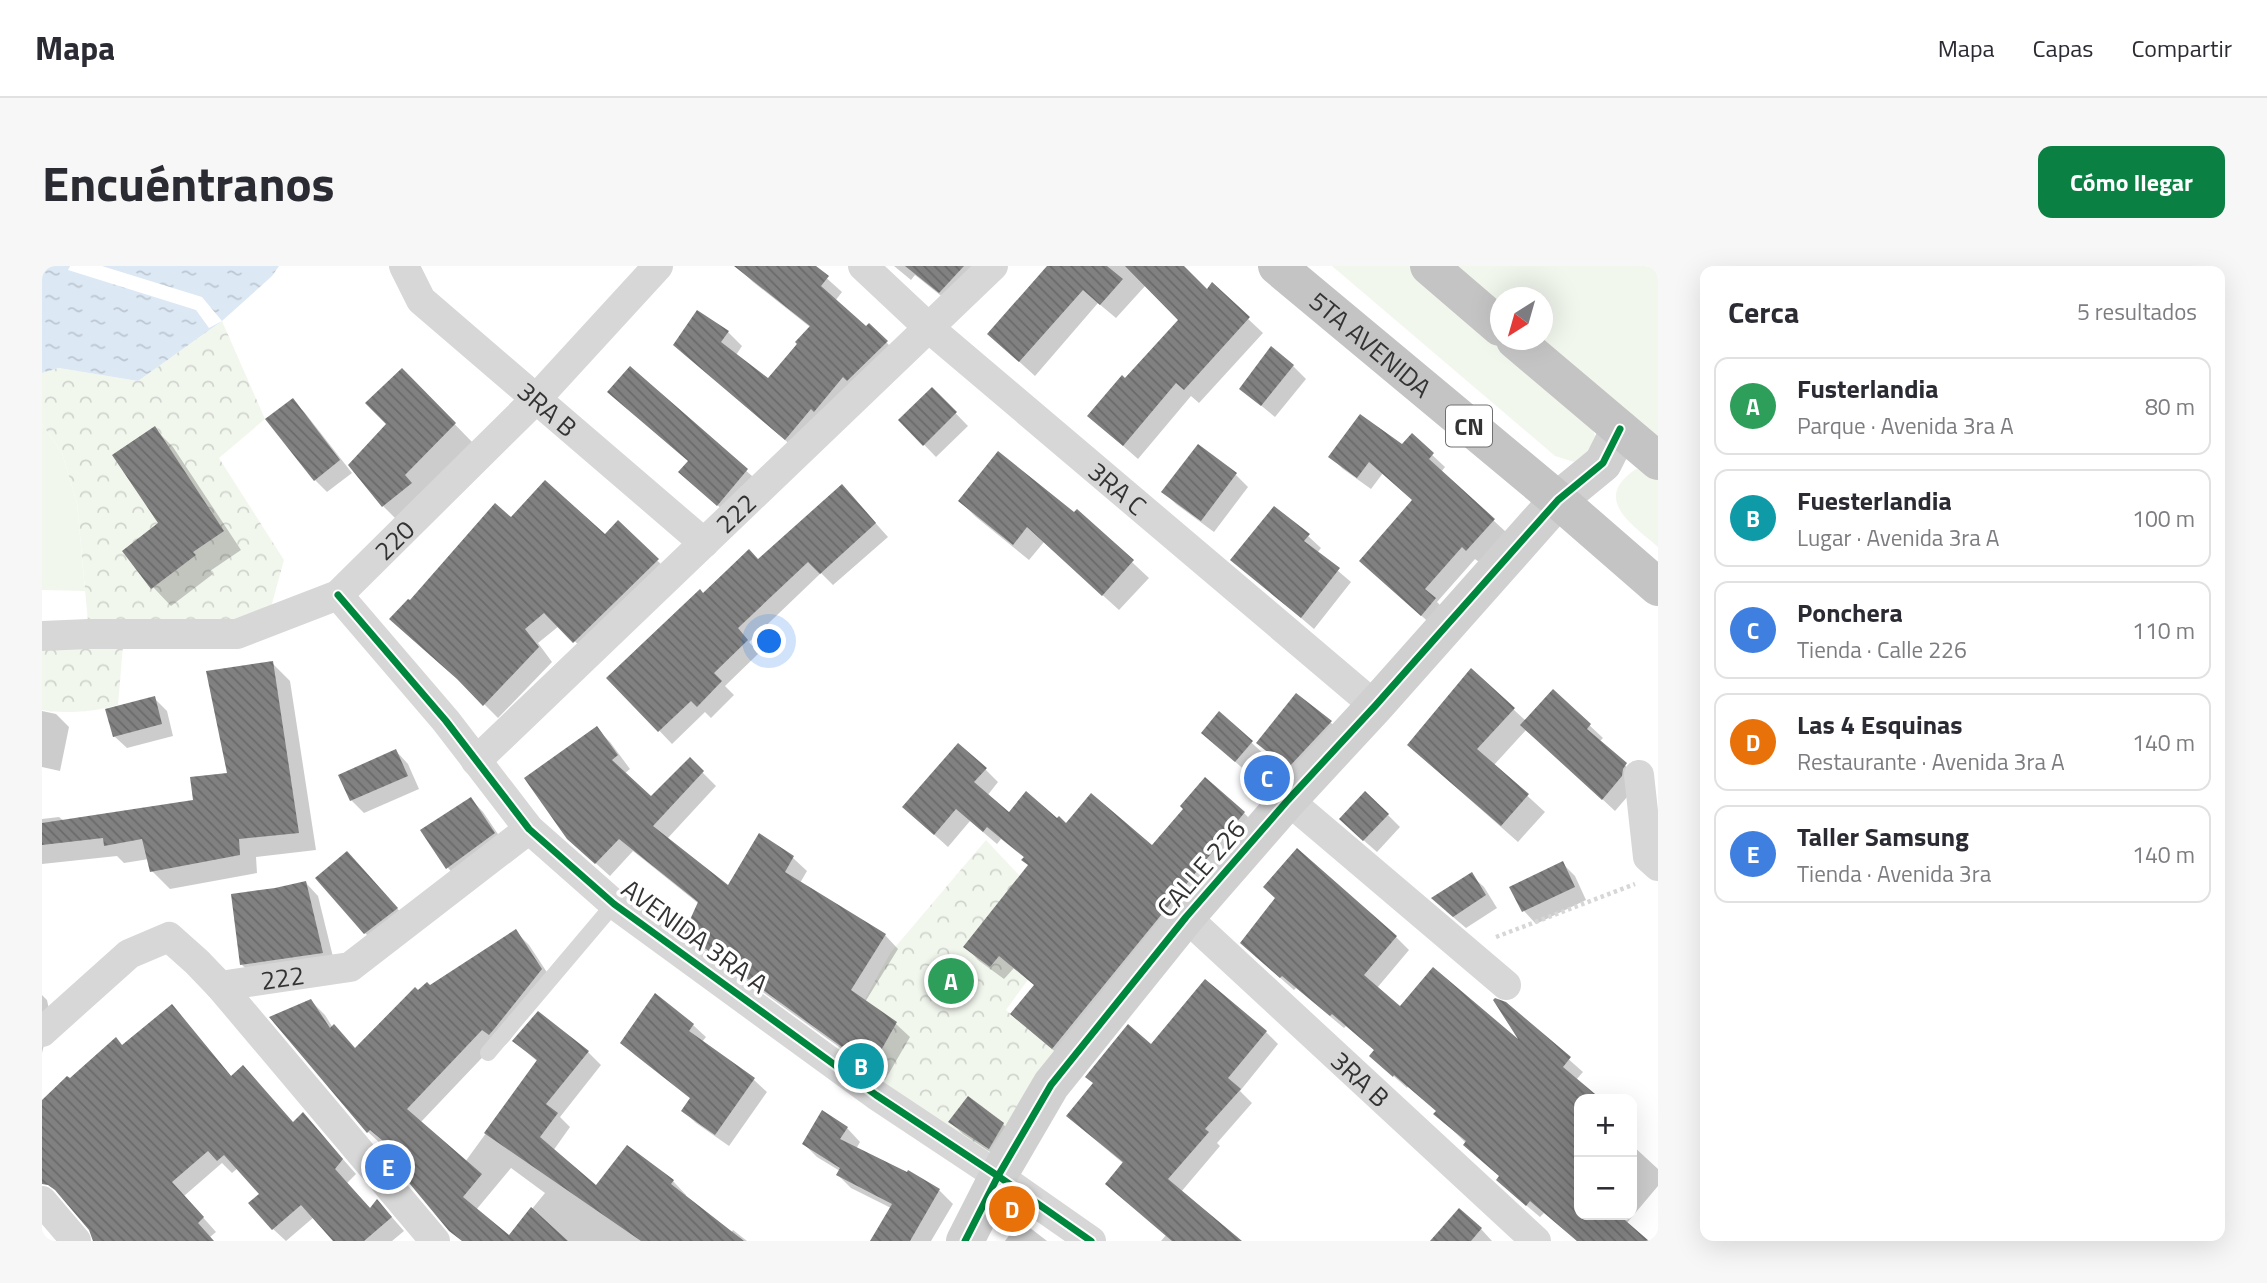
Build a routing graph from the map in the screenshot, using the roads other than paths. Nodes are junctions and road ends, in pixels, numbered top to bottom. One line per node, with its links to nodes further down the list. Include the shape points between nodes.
1 (404, 266): 10 (street, 3RA B, via 421,300)
2 (658, 266): 10 (street, 220)
3 (863, 266): 8 (street, 3RA C)
4 (993, 266): 8 (street, 222)
5 (1277, 266): 13 (highway, 5TA AVENIDA / CN)
6 (1429, 266): 7 (highway)
7 (1490, 318)
8 (929, 328): 14 (street, 222); 18 (street, 3RA C)
9 (1527, 350): 11 (highway)
10 (536, 398): 14 (street, 3RA B); 16 (street, 220)
11 (1620, 429): 12 (highway); 13 (street, CALLE 226, via 1603,463)
12 (1658, 461)
13 (1558, 500): 15 (highway, 5TA AVENIDA / CN); 18 (street, CALLE 226)
14 (704, 543): 19 (street, 222)
15 (1658, 587)
16 (338, 595): 17 (street, 220, via 236,634); 19 (street, AVENIDA 3RA A)
17 (42, 636)
18 (1375, 706): 21 (street, CALLE 226)
19 (476, 761): 22 (street, AVENIDA 3RA A)
20 (1639, 775): 23 (street)
21 (1288, 800): 25 (street, CALLE 226); 26 (street)
22 (529, 829): 24 (street, AVENIDA 3RA A); 27 (street, 222, via 350,967)
23 (1652, 873)
24 (614, 904): 29 (lane); 30 (street, AVENIDA 3RA A, via 876,1095)
25 (1186, 917): 30 (street, CALLE 226, via 1051,1085); 36 (street, 3RA B)
26 (1506, 985)
27 (220, 986): 28 (street, via 169,937 129,954); 33 (street)
28 (42, 1032)
29 (488, 1053)
30 (998, 1176): 34 (street, CALLE 226); 35 (street, AVENIDA 3RA A)
31 (42, 1201): 32 (street)
32 (76, 1241)
33 (435, 1241)
34 (965, 1241)
35 (1091, 1241)
36 (1536, 1241)

